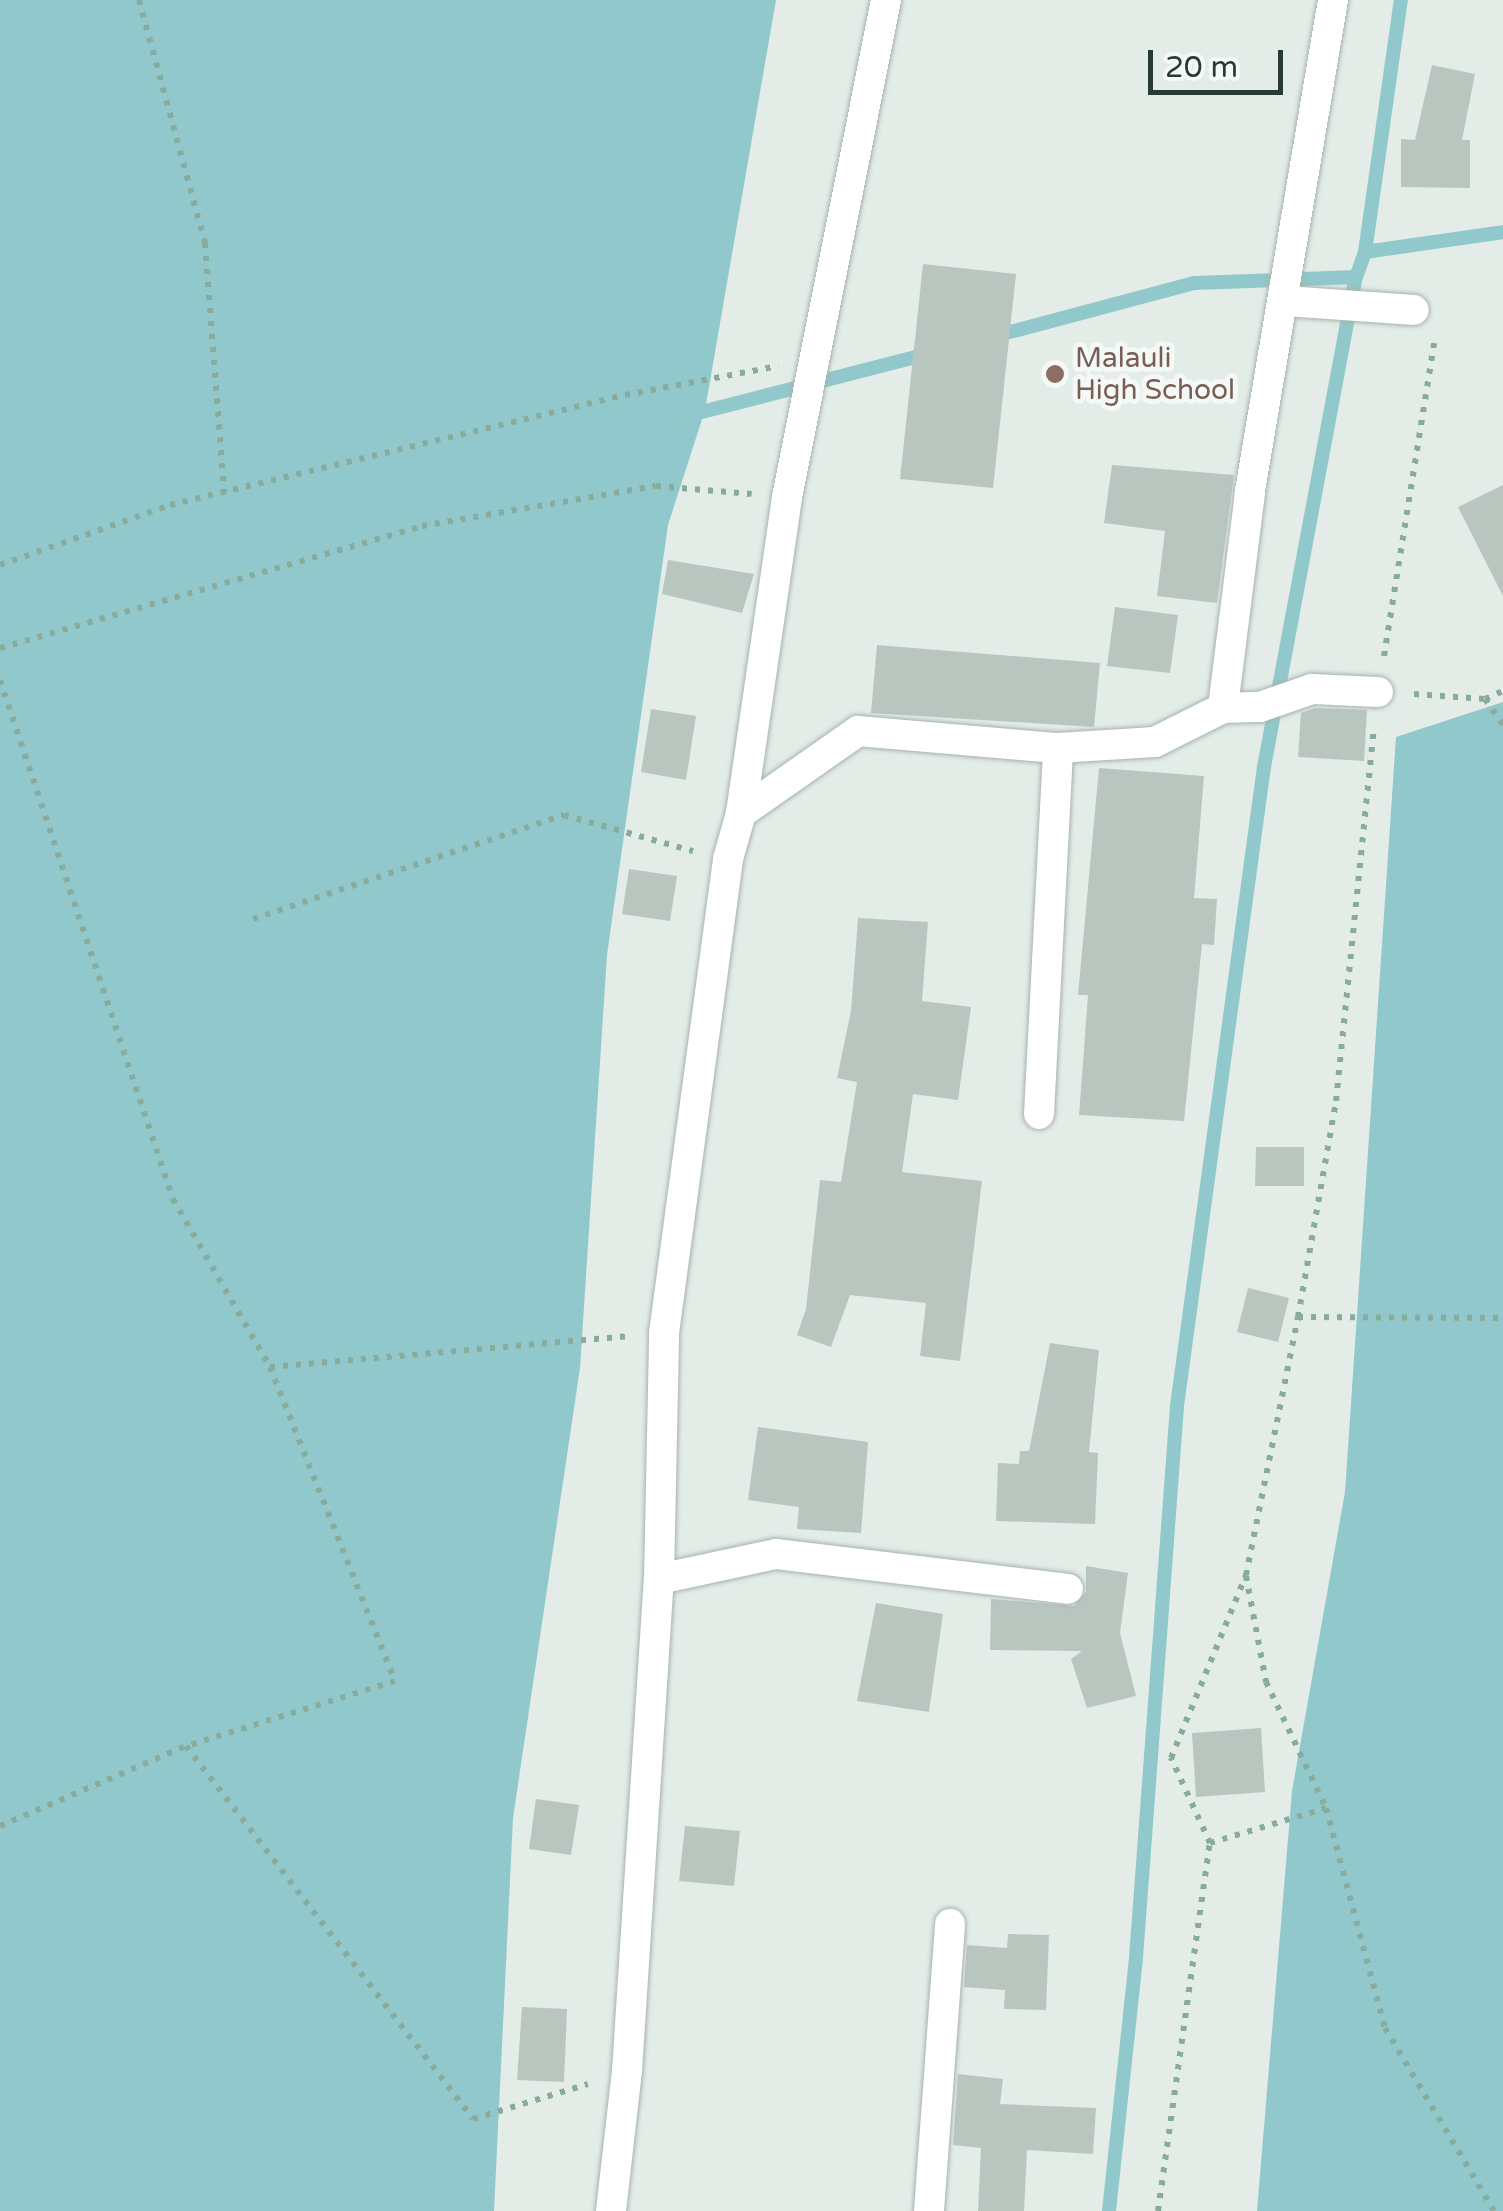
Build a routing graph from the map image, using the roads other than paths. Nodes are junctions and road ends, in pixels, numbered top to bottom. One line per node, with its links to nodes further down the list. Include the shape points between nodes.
1 (886, 0): 8 (street, via 797,438)
2 (1333, 0): 3 (street)
3 (1287, 296): 4 (street, via 1318,306); 6 (street, via 1247,512)
4 (1414, 310)
5 (1378, 692): 6 (street, via 1312,689 1260,707)
6 (1223, 708): 7 (street, via 1155,742)
7 (1058, 748): 8 (street, via 858,731); 9 (street)
8 (741, 813): 10 (street, via 728,859 664,1333)
9 (1039, 1114)
10 (659, 1579): 11 (street, via 776,1554); 13 (street, via 627,2071)
11 (1068, 1589)
12 (950, 1924): 14 (street)
13 (611, 2211)
14 (928, 2211)

